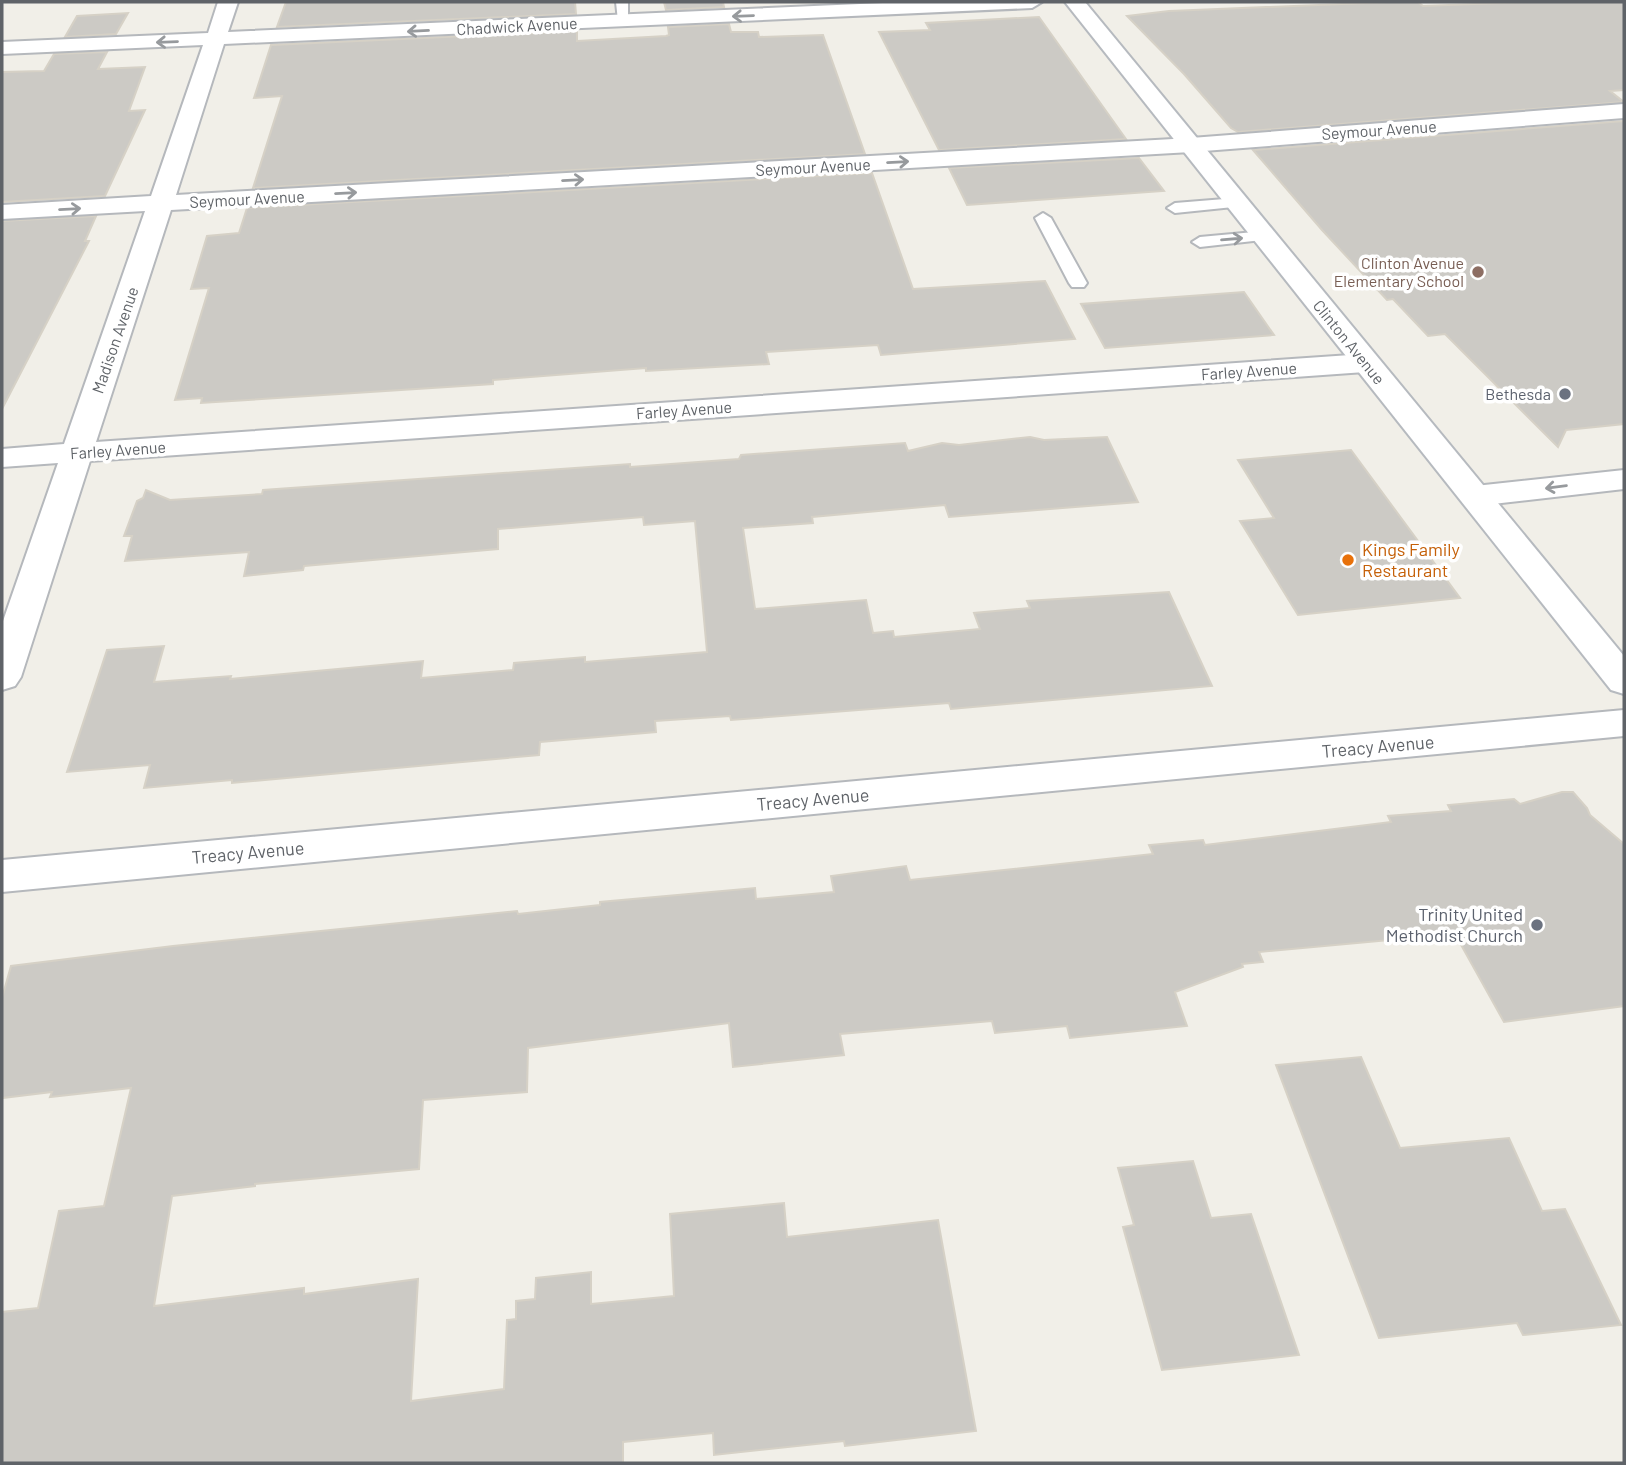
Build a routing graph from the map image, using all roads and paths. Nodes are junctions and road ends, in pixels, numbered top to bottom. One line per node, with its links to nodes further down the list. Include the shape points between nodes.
1 (228, 2): 6 (street, Madison Avenue)
2 (1032, 2): 4 (street, Chadwick Avenue)
3 (1075, 2): 9 (street, Clinton Avenue)
4 (891, 5): 5 (street, Chadwick Avenue, one-way to 5)
5 (623, 11): 6 (street, Chadwick Avenue, one-way to 6)
6 (216, 40): 7 (street, Chadwick Avenue, one-way to 7); 11 (street, Madison Avenue)
7 (2, 48)
8 (1624, 111): 9 (street, Seymour Avenue)
9 (1191, 145): 10 (street, Clinton Avenue); 11 (street, Seymour Avenue, one-way to 9)
10 (1237, 203): 12 (lane); 15 (street, Clinton Avenue)
11 (163, 204): 13 (street, Seymour Avenue, one-way to 11); 19 (street, Madison Avenue)
12 (1175, 208)
13 (2, 212)
14 (1043, 218): 17 (lane)
15 (1265, 236): 16 (lane, one-way to 15); 18 (street, Clinton Avenue)
16 (1200, 242)
17 (1078, 283)
18 (1366, 363): 19 (street, Farley Avenue); 22 (street, Clinton Avenue)
19 (76, 453): 20 (street, Farley Avenue); 23 (street, Madison Avenue)
20 (2, 458)
21 (1624, 479): 22 (street, one-way to 22)
22 (1475, 496): 24 (street, Clinton Avenue)
23 (2, 677)
24 (1624, 681)
25 (1624, 723): 26 (street, Treacy Avenue)
26 (2, 876)

